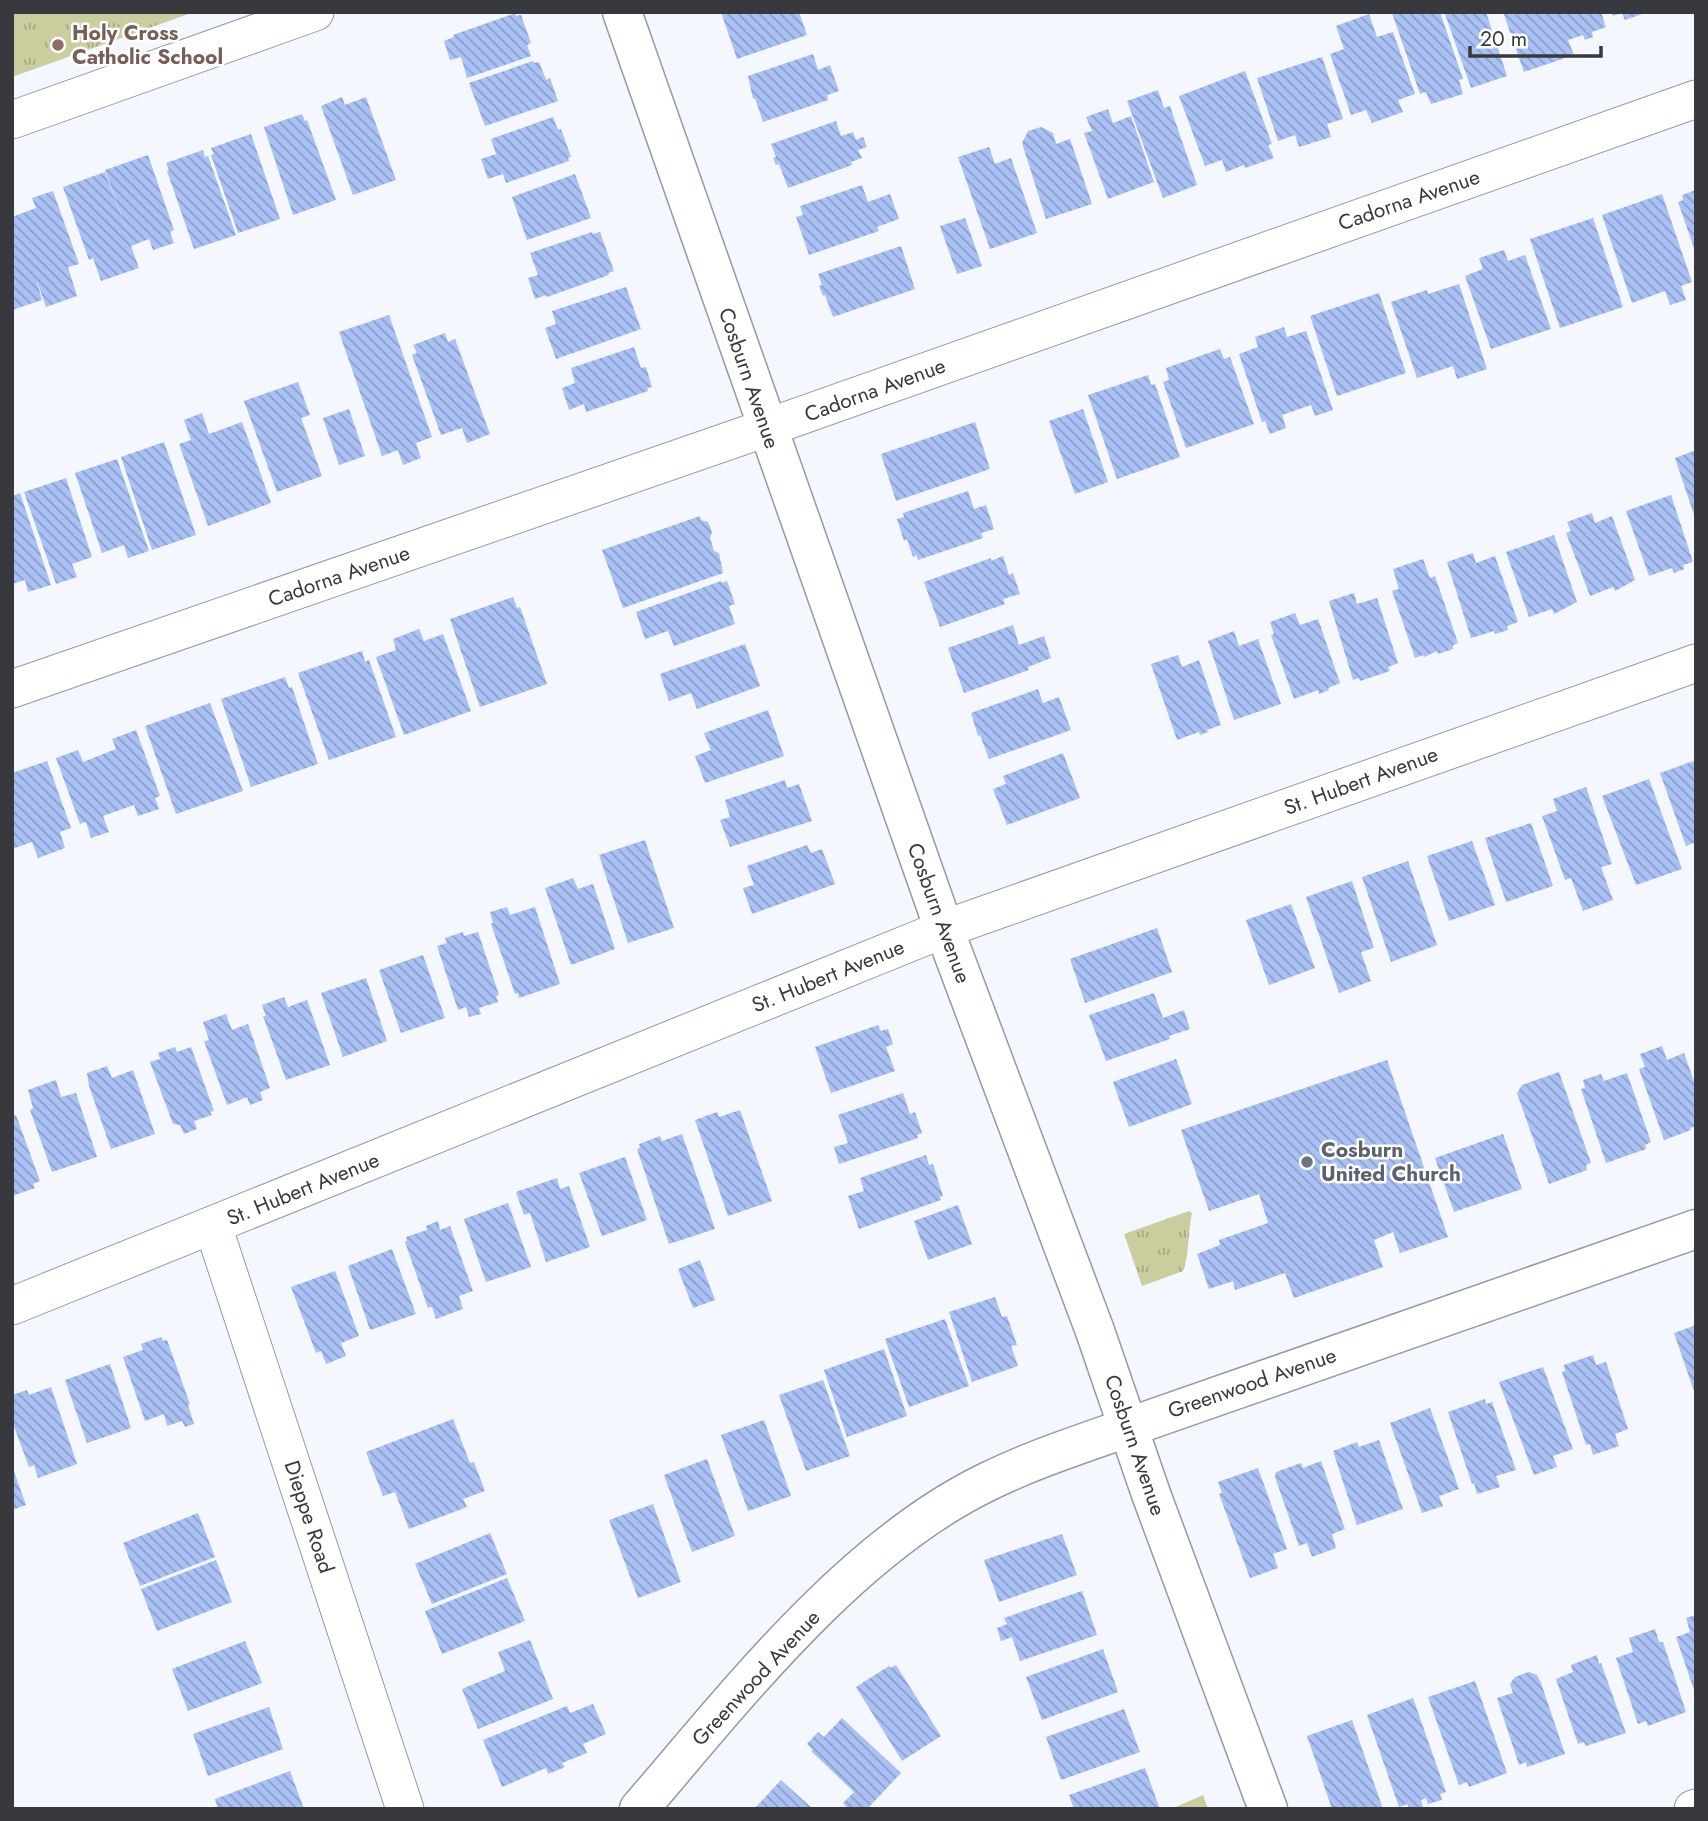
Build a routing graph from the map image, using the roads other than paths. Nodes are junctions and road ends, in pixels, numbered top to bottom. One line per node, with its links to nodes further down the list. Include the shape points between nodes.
1 (315, 12): 4 (street)
2 (622, 12): 5 (street, Cosburn Avenue)
3 (1696, 99): 5 (street, Cadorna Avenue)
4 (12, 120)
5 (766, 428): 7 (street, Cadorna Avenue); 8 (street, Cosburn Avenue)
6 (1696, 663): 8 (street, St. Hubert Avenue)
7 (12, 689)
8 (944, 929): 9 (street, St. Hubert Avenue); 12 (street, Cosburn Avenue)
9 (213, 1226): 11 (street, St. Hubert Avenue); 13 (street, Dieppe Road)
10 (1696, 1229): 12 (street, Greenwood Avenue)
11 (12, 1306)
12 (1129, 1427): 14 (street, Greenwood Avenue, via 984,1483 875,1556 805,1622); 15 (street, Cosburn Avenue)
13 (405, 1809)
14 (639, 1809)
15 (1268, 1809)

